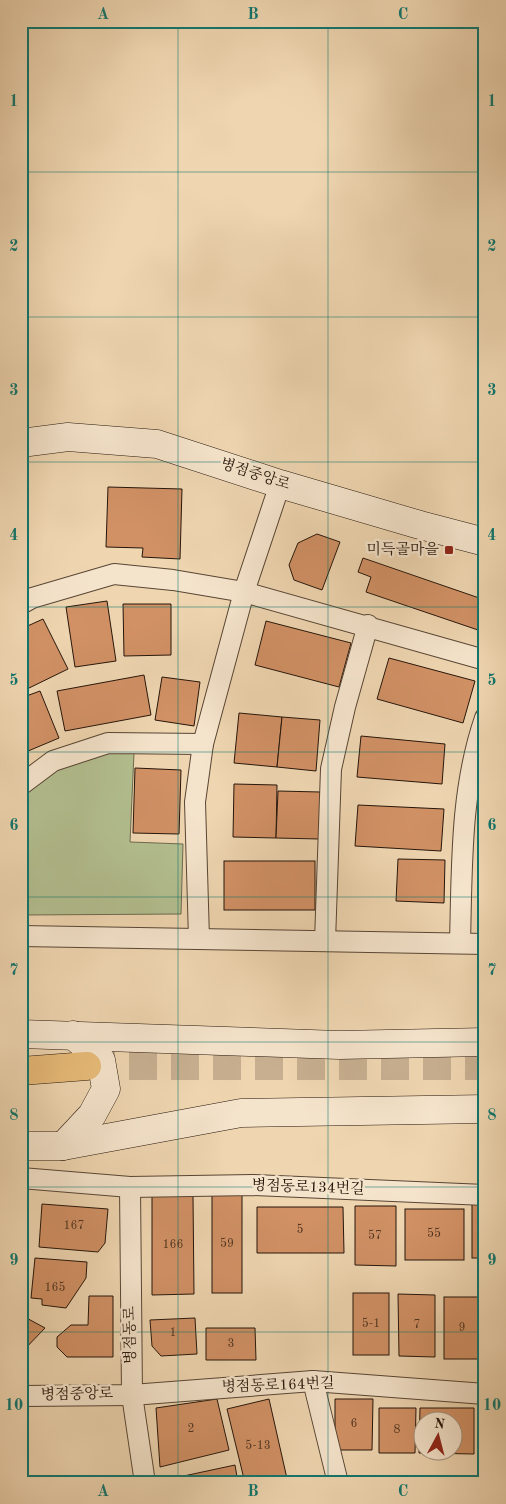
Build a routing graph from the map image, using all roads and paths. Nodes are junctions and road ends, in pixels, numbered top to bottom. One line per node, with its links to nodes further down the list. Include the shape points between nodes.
1 (21, 442): 2 (street, 병점중앙로, via 68,437 157,444)
2 (280, 484): 3 (street, 병점중앙로); 4 (street)
3 (485, 542)
4 (244, 592): 5 (street, via 114,574); 6 (street); 9 (street)
5 (21, 604)
6 (368, 625): 7 (street); 13 (street, via 331,769)
7 (485, 660)
8 (485, 718): 14 (street, via 477,740 466,796)
9 (203, 744): 10 (street, via 108,743 53,760); 12 (street, via 195,802)
10 (21, 784)
11 (21, 936): 12 (street)
12 (199, 939): 13 (street)
13 (325, 941): 14 (street)
14 (460, 944): 15 (street)
15 (485, 944)
16 (21, 1034): 17 (street)
17 (72, 1036): 18 (street, via 339,1045); 23 (street, via 101,1060 106,1089 92,1116)
18 (485, 1042)
19 (21, 1064): 20 (highway, via 87,1066)
20 (21, 1071)
21 (485, 1109): 23 (street, via 241,1113)
22 (21, 1146): 23 (street)
23 (63, 1146)
24 (21, 1178): 25 (street)
25 (130, 1187): 26 (street, 병점동로134번길, via 253,1185); 28 (street, 병점동로)
26 (485, 1195)
27 (313, 1381): 28 (street, 병점동로164번길); 29 (street, 병점동로164번길); 32 (street)
28 (132, 1394): 30 (street, 병점중앙로); 31 (street, 병점동로)
29 (485, 1394)
30 (21, 1396)
31 (145, 1483)
32 (338, 1483)

